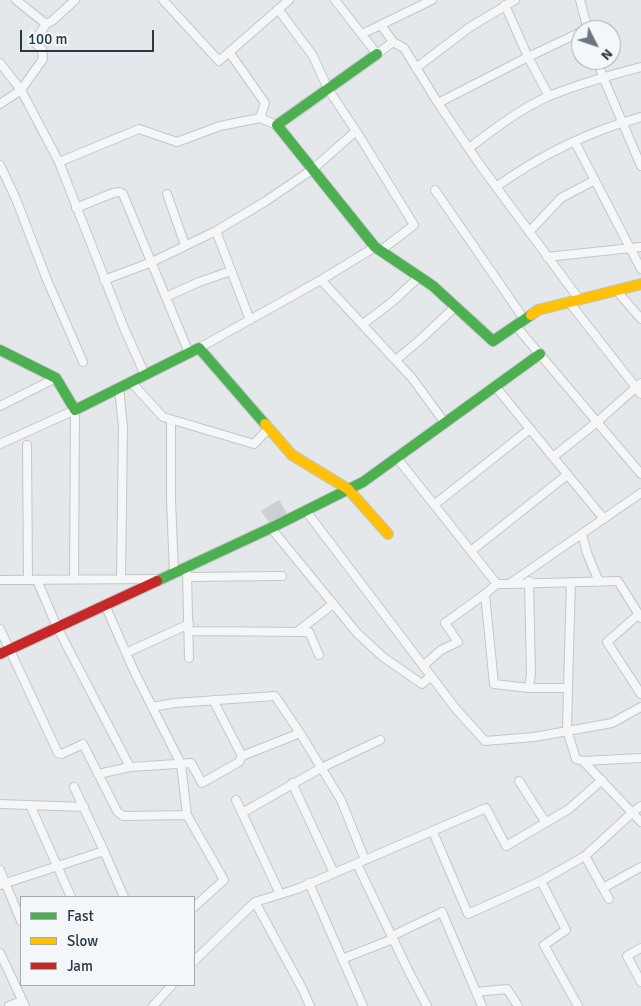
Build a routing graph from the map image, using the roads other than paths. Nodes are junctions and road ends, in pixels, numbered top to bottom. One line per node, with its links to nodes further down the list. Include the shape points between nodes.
1 (16, 0): 13 (street)
2 (74, 0): 13 (street)
3 (163, 0): 18 (street, via 219,61)
4 (289, 0): 11 (street)
5 (335, 0): 15 (street)
6 (432, 0): 9 (street)
7 (515, 0): 10 (street)
8 (580, 0): 12 (street)
9 (422, 2): 14 (street)
10 (505, 4): 20 (street); 23 (street)
11 (278, 9): 18 (street); 26 (street, via 313,56)
12 (584, 20)
13 (46, 24): 27 (street, via 34,42 42,49 43,59)
14 (381, 24): 15 (street); 17 (street)
15 (362, 34): 19 (street)
16 (571, 37): 20 (street)
17 (393, 42): 19 (street); 23 (street, via 404,48)
18 (229, 52): 32 (street, via 265,104)
19 (377, 54): 26 (street)
20 (528, 57): 28 (street); 29 (street)
21 (0, 63): 27 (street)
22 (641, 67): 25 (street)
23 (416, 68): 29 (street)
24 (601, 70): 25 (street)
25 (603, 77): 28 (street); 33 (street)
26 (328, 89): 34 (street); 35 (street)
27 (21, 90): 30 (street); 38 (street)
28 (549, 96): 37 (street, via 516,114)
29 (438, 103): 37 (street)
30 (0, 104)
31 (641, 117): 33 (street)
32 (260, 118): 34 (street); 38 (street, via 220,126 177,142 139,129)
33 (622, 122): 36 (street); 40 (street)
34 (277, 125): 41 (street)
35 (356, 131): 41 (street); 51 (street, via 414,226)
36 (575, 142): 42 (street); 43 (street, via 520,169)
37 (469, 148): 43 (street)
38 (59, 162): 46 (street)
39 (0, 165): 75 (street)
40 (641, 166)
41 (313, 170): 47 (street); 51 (street)
42 (595, 180): 48 (street, via 561,198); 52 (street)
43 (496, 187): 48 (street)
44 (435, 190): 65 (street)
45 (167, 194): 49 (street)
46 (76, 208): 54 (street, via 120,192); 58 (street)
47 (216, 231): 49 (street); 56 (street)
48 (529, 232): 53 (street)
49 (185, 245): 54 (street)
50 (641, 247): 52 (street)
51 (378, 249): 57 (street); 59 (street)
52 (631, 249): 53 (street); 55 (street)
53 (547, 257): 63 (street)
54 (152, 262): 58 (street); 62 (street)
55 (641, 269)
56 (231, 271): 62 (street); 67 (street)
57 (419, 277): 64 (street); 68 (street)
58 (104, 280): 76 (street)
59 (321, 280): 67 (street); 68 (street)
60 (641, 284): 61 (street)
61 (616, 290): 63 (street); 66 (street)
62 (166, 298): 72 (street)
63 (574, 301): 65 (street, via 538,310); 81 (street)
64 (455, 307): 69 (street, via 493,341); 74 (street)
65 (524, 319): 69 (street)
66 (641, 319)
67 (250, 320): 70 (street)
68 (363, 324): 74 (street)
69 (515, 325): 73 (street)
70 (199, 348): 72 (street); 87 (street)
71 (1, 351): 77 (street)
72 (189, 353): 76 (street)
73 (540, 354): 79 (street); 85 (street)
74 (396, 360): 86 (street)
75 (83, 362)
76 (145, 375): 78 (street)
77 (56, 378): 82 (street); 83 (street)
78 (131, 382): 80 (street); 84 (street, via 163,418)
79 (495, 386): 86 (street); 88 (street)
80 (119, 388): 83 (street); 108 (street, via 123,427)
81 (639, 388): 85 (street)
82 (0, 406)
83 (75, 410): 89 (street); 113 (street)
84 (171, 420): 87 (street, via 254,444); 106 (street)
85 (597, 422): 91 (street); 93 (street)
86 (445, 423): 92 (street)
87 (269, 428): 95 (street, via 292,455)
88 (530, 429): 91 (street); 97 (street)
89 (0, 444)
90 (27, 445): 111 (street)
91 (553, 457): 94 (street)
92 (397, 458): 95 (street); 97 (street)
93 (641, 474)
94 (567, 475): 99 (street); 103 (street)
95 (348, 489): 98 (street); 101 (street)
96 (641, 494): 99 (street)
97 (434, 505): 103 (street)
98 (306, 511): 100 (street); 132 (street)
99 (604, 519): 102 (street)
100 (271, 528): 105 (street); 120 (street)
101 (388, 534)
102 (582, 534): 104 (street); 115 (street)
103 (470, 551): 116 (street)
104 (530, 570): 117 (street); 118 (street)
105 (187, 572): 106 (street); 107 (street); 124 (street)
106 (174, 573): 109 (street)
107 (282, 576)
108 (122, 579): 109 (street); 113 (street)
109 (161, 579): 121 (street)
110 (0, 580): 111 (street)
111 (28, 580): 112 (street)
112 (37, 580): 113 (street); 123 (street)
113 (74, 580)
114 (571, 582): 115 (street); 118 (street); 135 (street)
115 (599, 582): 122 (street, via 618,581)
116 (496, 584): 117 (street); 119 (street)
117 (509, 584): 118 (street)
118 (529, 584): 134 (street)
119 (485, 594): 132 (street, via 445,623 458,642 441,650); 134 (street, via 494,684)
120 (333, 604): 126 (street); 133 (street, via 383,657 422,684)
121 (105, 605): 123 (street); 128 (street)
122 (640, 616): 136 (street, via 607,642)
123 (57, 627): 127 (street); 147 (street)
124 (189, 627): 126 (street); 128 (street); 131 (street)
125 (0, 629): 127 (street)
126 (297, 632): 130 (street, via 309,632)
127 (10, 649): 129 (street); 149 (street, via 58,753 83,744)
128 (126, 653): 138 (street)
129 (0, 654)
130 (319, 655)
131 (190, 658)
132 (423, 666): 133 (street)
133 (431, 676): 140 (street, via 485,741 534,737)
134 (529, 688): 135 (street)
135 (568, 688): 140 (street)
136 (641, 694)
137 (213, 700): 138 (street); 141 (street, via 275,696); 143 (street)
138 (152, 707): 146 (street)
139 (641, 708): 140 (street, via 612,723)
140 (567, 730): 145 (street, via 576,759)
141 (300, 732): 143 (street); 148 (street)
142 (380, 740): 148 (street)
143 (242, 756): 146 (street, via 239,762 202,783 192,763)
144 (641, 758): 145 (street)
145 (583, 761): 150 (street)
146 (182, 764): 147 (street); 161 (street)
147 (130, 768): 149 (street)
148 (321, 768): 152 (street); 167 (street, via 341,800)
149 (98, 774): 161 (street, via 117,811 123,816)
150 (602, 780): 159 (street); 162 (street, via 569,809)
151 (519, 781): 162 (street)
152 (292, 783): 160 (street); 171 (street)
153 (74, 786): 158 (street)
154 (236, 800): 160 (street)
155 (0, 804): 156 (street)
156 (30, 806): 158 (street); 168 (street)
157 (641, 806): 159 (street)
158 (84, 807): 165 (street)
159 (633, 812): 163 (street); 166 (street)
160 (242, 813): 176 (street)
161 (187, 815): 181 (street, via 224,880)
162 (546, 822): 164 (street, via 506,846 486,808)
163 (641, 822)
164 (433, 832): 167 (street); 172 (street, via 468,914)
165 (104, 851): 168 (street); 178 (street)
166 (585, 856): 172 (street); 175 (street)
167 (361, 862): 171 (street); 183 (street)
168 (58, 866): 174 (street); 177 (street)
169 (641, 867): 175 (street)
170 (0, 870): 174 (street)
171 (334, 873): 173 (street)
172 (541, 881): 199 (street, via 566,930 544,945)
173 (309, 883): 176 (street); 186 (street)
174 (3, 884): 182 (street)
175 (603, 888): 179 (street)
176 (280, 894): 180 (street)
177 (71, 896)
178 (124, 896)
179 (609, 899)
180 (255, 902): 187 (street); 194 (street)
181 (195, 906)
182 (20, 919)
183 (392, 937): 186 (street); 190 (street, via 442,912); 196 (street)
184 (641, 948): 188 (street, via 627,956)
185 (0, 953): 191 (street)
186 (342, 958): 195 (street)
187 (195, 960)
188 (641, 982)
189 (171, 986): 193 (street)
190 (476, 992): 197 (street); 198 (street, via 507,989)
191 (24, 1003): 192 (street)
192 (9, 1006)
193 (153, 1006)
194 (310, 1006)
195 (363, 1006)
196 (427, 1006)
197 (482, 1006)
198 (518, 1006)
199 (578, 1006)

